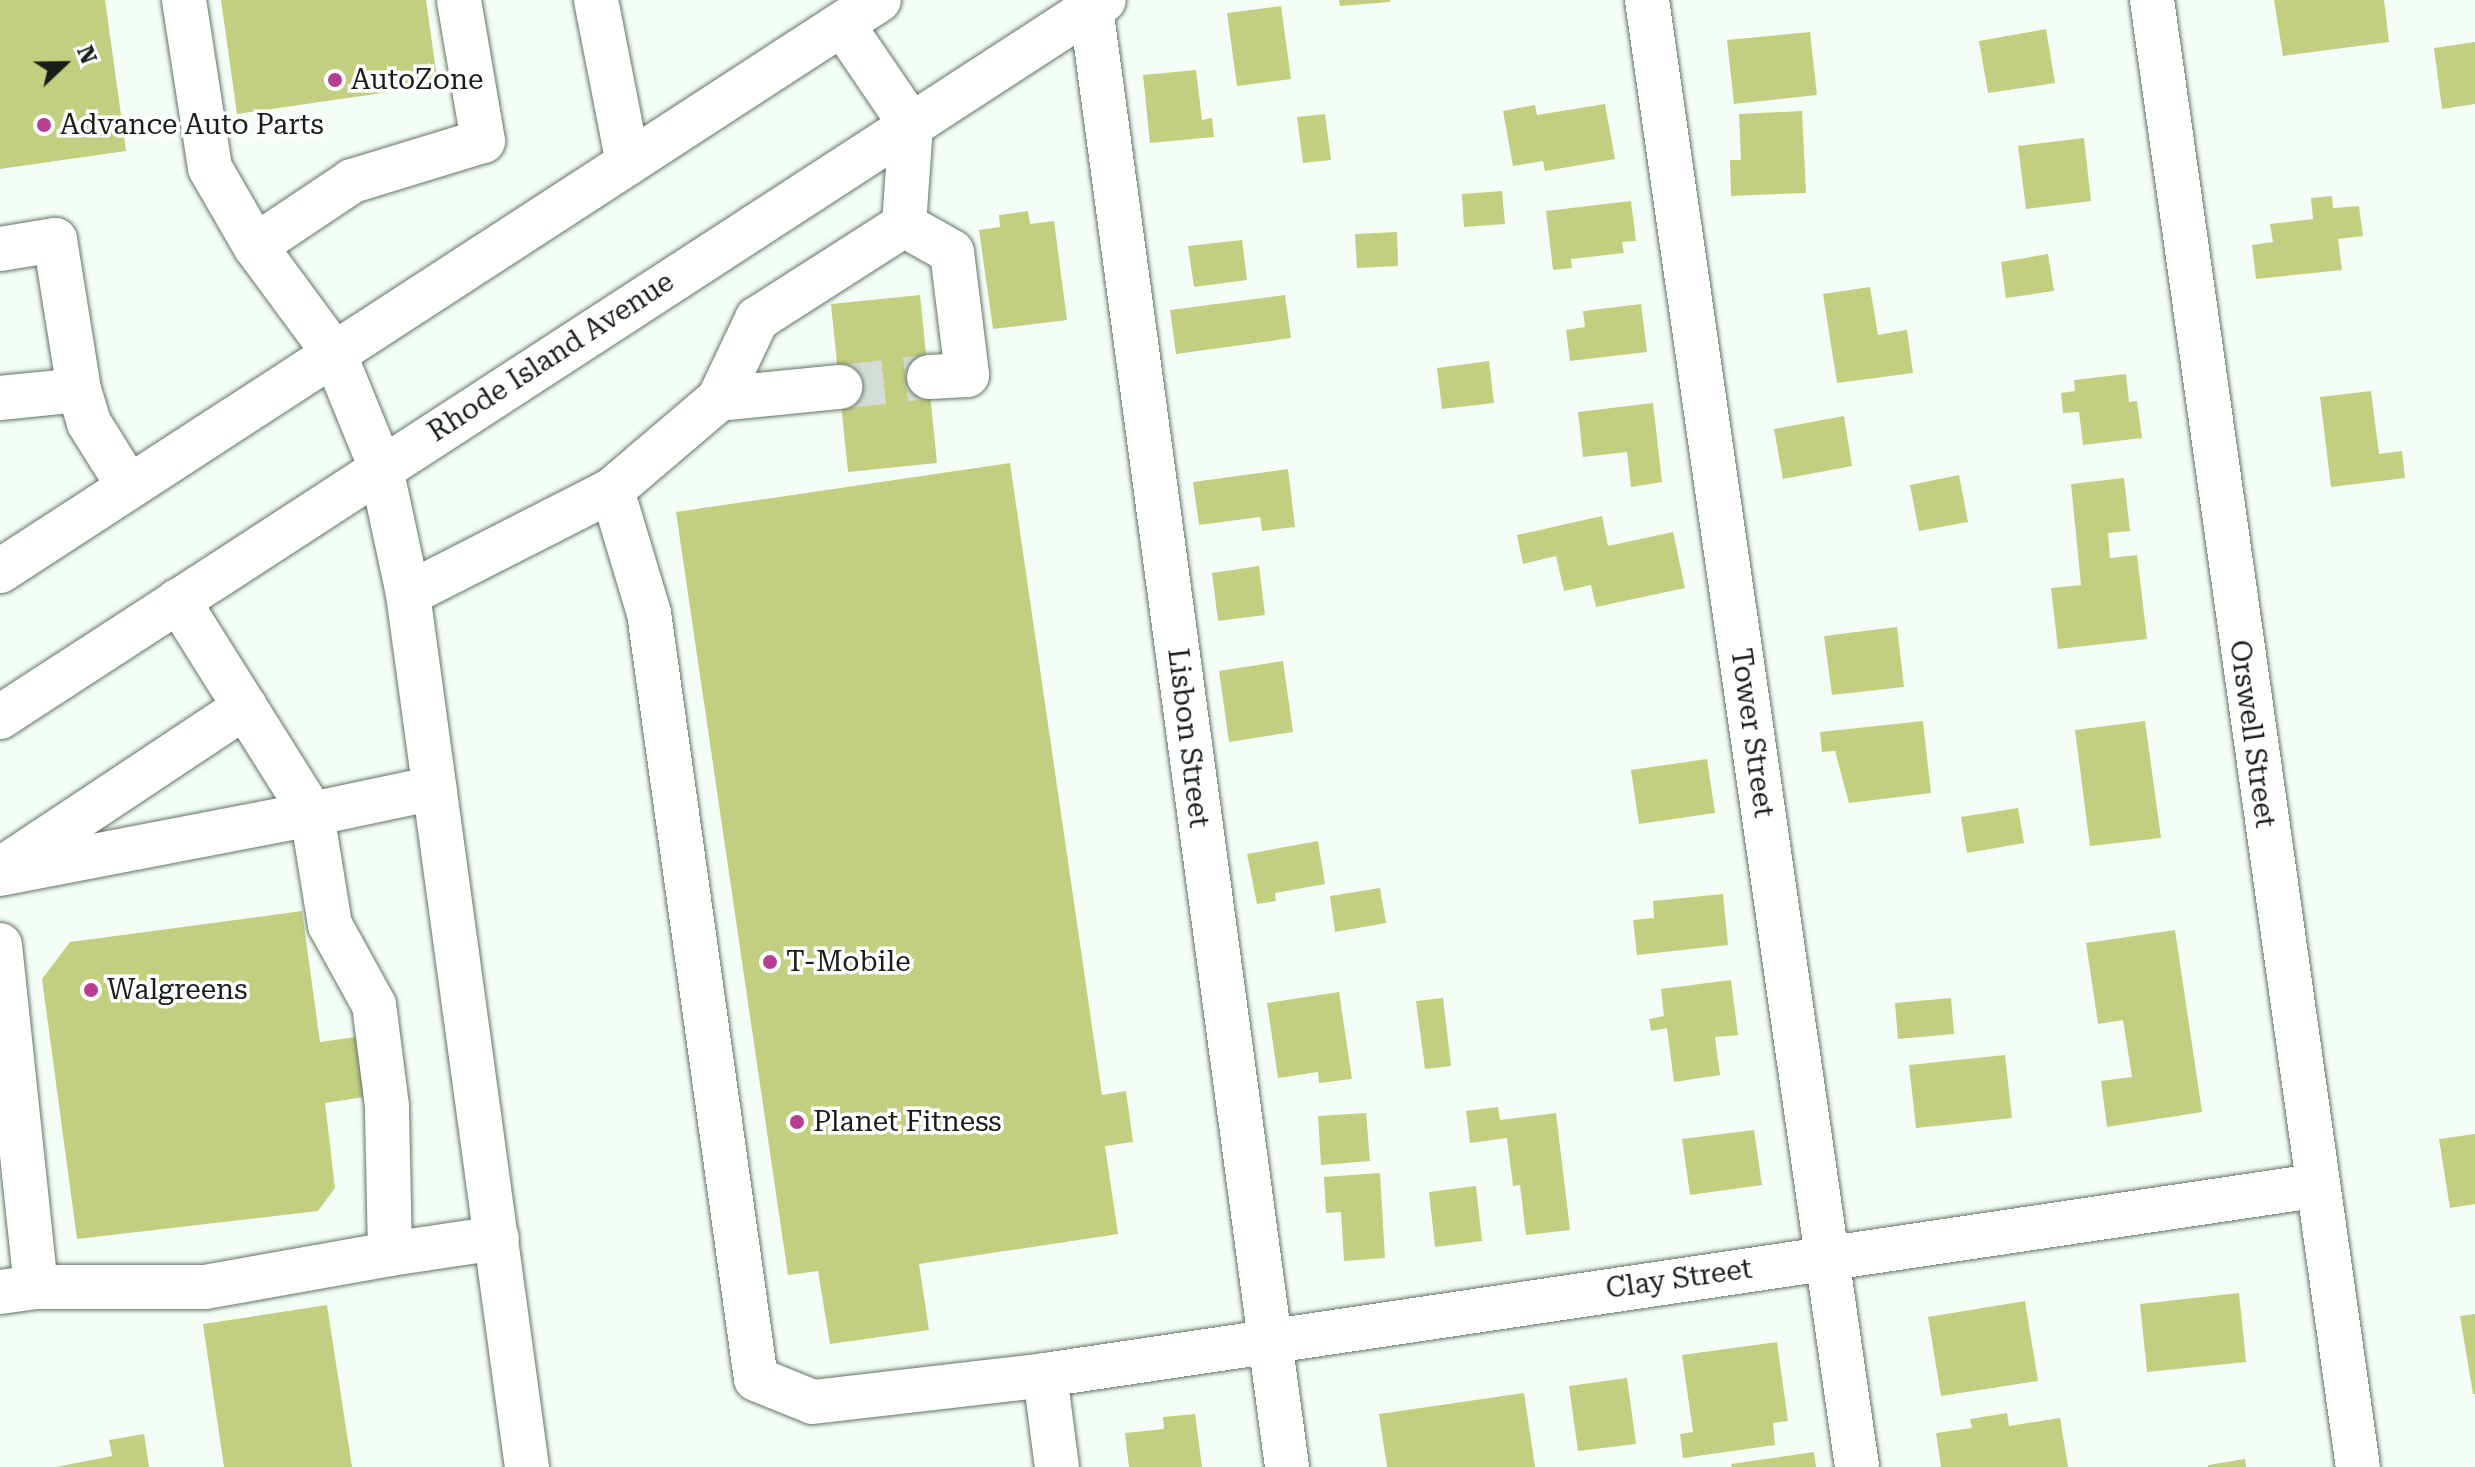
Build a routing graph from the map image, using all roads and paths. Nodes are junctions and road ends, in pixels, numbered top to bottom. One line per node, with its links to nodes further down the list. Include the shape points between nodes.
1 (184, 0): 12 (street, via 210,168)
2 (459, 0): 12 (street, via 483,141 352,181)
3 (596, 0): 10 (street)
4 (879, 0): 8 (street)
5 (1647, 0): 35 (street, Tower Street)
6 (2152, 0): 32 (street, Orswell Street)
7 (1095, 3): 9 (street, Rhode Island Avenue); 37 (street, Lisbon Street)
8 (842, 24): 9 (street); 10 (street)
9 (911, 125): 11 (street); 20 (street, Rhode Island Avenue)
10 (628, 163): 14 (street)
11 (904, 225): 15 (street, via 952,252 967,375); 19 (street, via 757,319)
12 (255, 246): 14 (street)
13 (0, 249): 17 (street, via 55,240)
14 (334, 353): 20 (street); 21 (street)
15 (929, 377)
16 (840, 387): 19 (street)
17 (79, 390): 18 (street); 21 (street, via 89,423)
18 (0, 398)
19 (719, 399): 22 (street)
20 (381, 468): 24 (street); 25 (street, Rhode Island Avenue)
21 (129, 487): 23 (street)
22 (612, 490): 24 (street); 38 (street, Clay Street, via 649,613 756,1379 813,1402)
23 (0, 571)
24 (408, 594): 28 (street)
25 (178, 600): 26 (street); 27 (street, Rhode Island Avenue)
26 (245, 707): 29 (street); 30 (street)
27 (0, 717)
28 (434, 788): 29 (street); 33 (street)
29 (312, 814): 30 (street); 34 (street, via 330,925 374,1005 387,1106)
30 (0, 872)
31 (0, 945): 36 (street)
32 (2314, 1186): 35 (street, Clay Street); 43 (street, Orswell Street)
33 (497, 1238): 34 (street); 39 (street)
34 (390, 1254): 36 (street, via 205,1287)
35 (1827, 1257): 37 (street, Clay Street); 42 (street, Tower Street)
36 (18, 1289)
37 (1267, 1340): 38 (street, Clay Street); 41 (street, Lisbon Street)
38 (1045, 1375): 40 (street)
39 (527, 1467)
40 (1057, 1467)
41 (1287, 1467)
42 (1857, 1467)
43 (2358, 1467)

